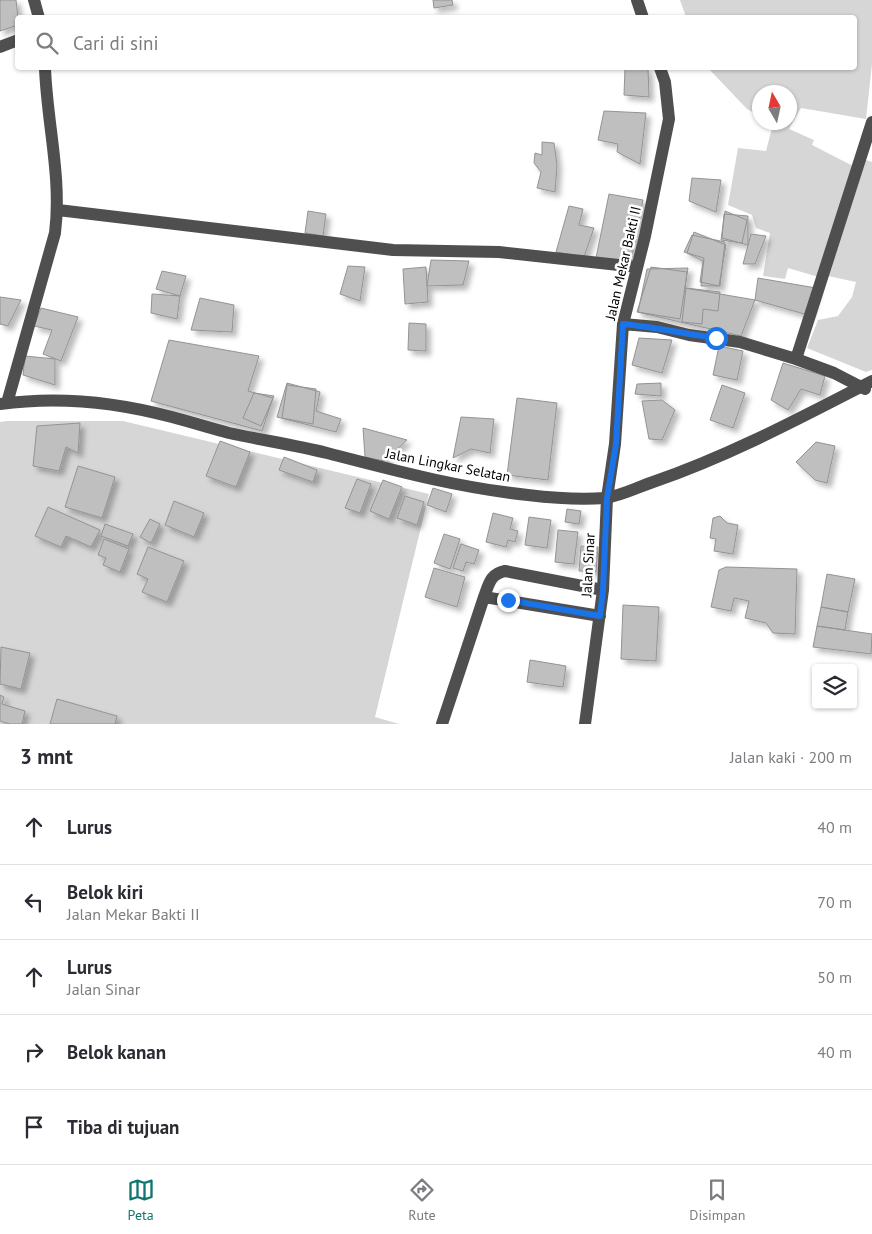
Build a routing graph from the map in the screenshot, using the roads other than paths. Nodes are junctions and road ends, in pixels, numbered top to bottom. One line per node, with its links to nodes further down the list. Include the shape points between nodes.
1 (34, 0): 3 (street)
2 (637, 0): 4 (street)
3 (38, 15)
4 (643, 15)
5 (15, 41): 6 (street)
6 (0, 47)
7 (45, 70): 10 (street)
8 (661, 70): 11 (street, Jalan Mekar Bakti II, via 669,119)
9 (872, 122): 13 (street)
10 (58, 210): 11 (street, via 393,250 499,252); 16 (street, via 55,233)
11 (637, 267): 12 (street, Jalan Mekar Bakti II)
12 (623, 324): 13 (street, via 740,342); 17 (street, Jalan Mekar Bakti II, via 616,444)
13 (796, 359): 15 (street)
14 (872, 381): 15 (street, Jalan Lingkar Selatan)
15 (866, 389): 17 (street, Jalan Lingkar Selatan, via 710,460)
16 (3, 404): 17 (street, Jalan Lingkar Selatan, via 87,401 169,416 461,485 558,498)
17 (607, 498): 18 (street, Jalan Sinar)
18 (603, 590): 19 (street, via 505,571 491,579); 20 (street, Jalan Sinar)
19 (484, 597): 20 (street); 21 (street)
20 (600, 616): 22 (street, Jalan Sinar)
21 (442, 724)
22 (585, 724)

